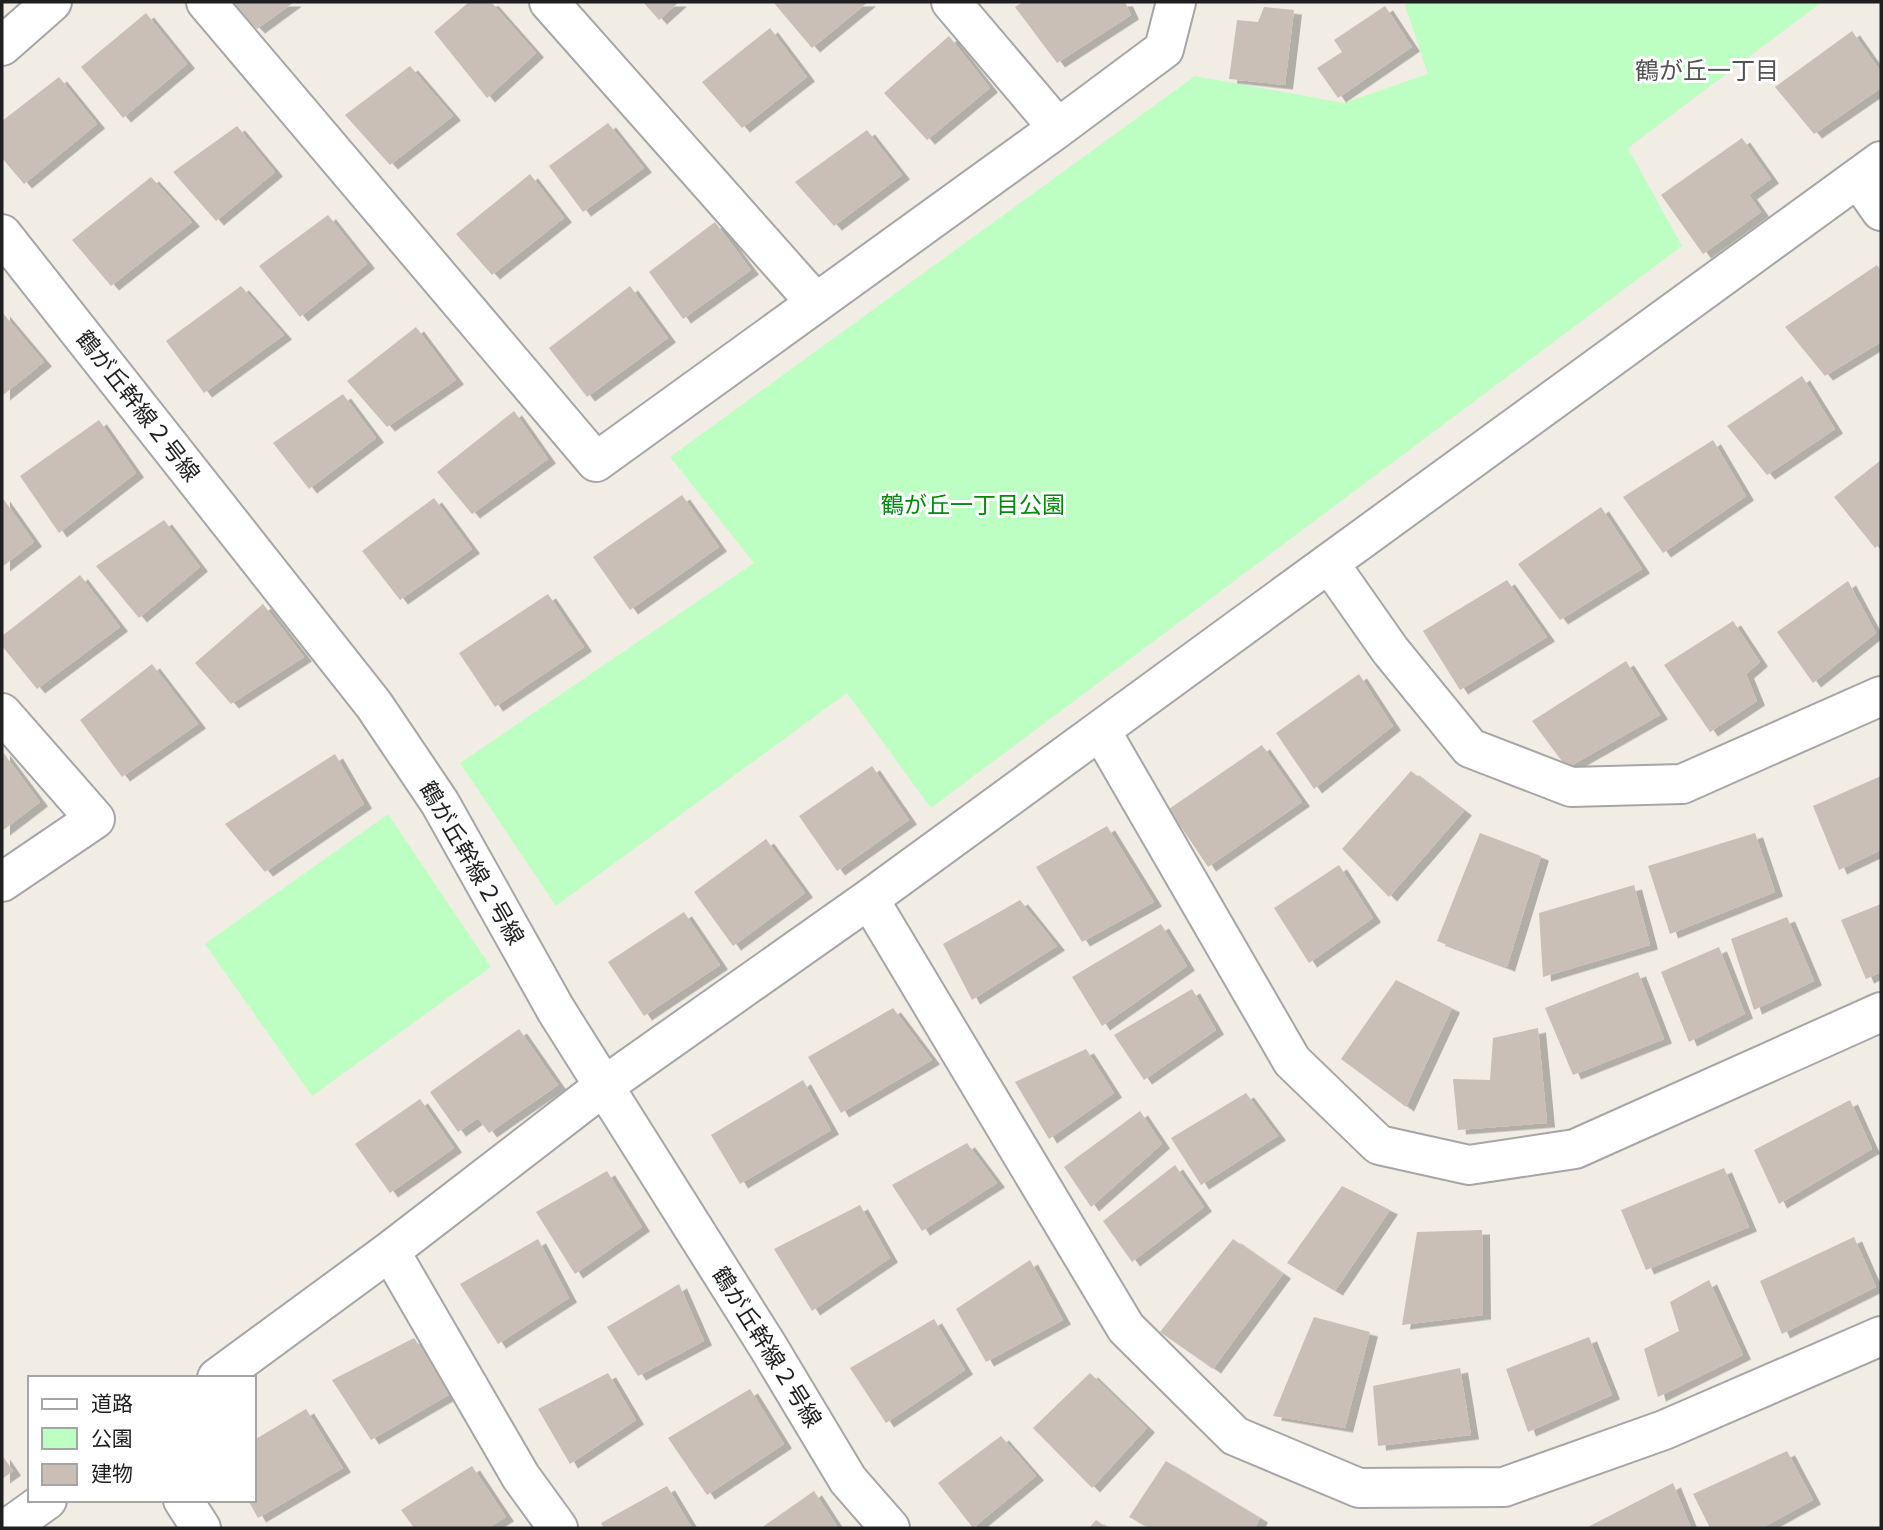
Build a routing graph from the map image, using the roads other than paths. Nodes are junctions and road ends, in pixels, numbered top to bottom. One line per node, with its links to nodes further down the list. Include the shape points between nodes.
1 (52, 2): 6 (street)
2 (206, 2): 11 (street, via 597,462)
3 (549, 2): 11 (street)
4 (951, 2): 7 (street)
5 (1176, 2): 7 (street, via 1164,49)
6 (2, 46)
7 (1058, 128): 11 (street)
8 (1869, 170): 9 (street); 12 (street)
9 (1881, 211)
10 (2, 234): 19 (street, 鶴が丘幹線２号線, via 374,705 440,803)
11 (816, 303)
12 (1329, 562): 13 (street, via 1390,650 1470,748 1571,787 1682,784); 15 (street)
13 (1881, 696)
14 (2, 713): 16 (street, via 95,819)
15 (1101, 731): 17 (street); 18 (street, via 1292,1061 1379,1145 1469,1165 1576,1149)
16 (2, 882)
17 (869, 899): 19 (street); 21 (street, via 1126,1328 1235,1436 1359,1488 1504,1487 1664,1430)
18 (1881, 1012)
19 (604, 1086): 20 (street); 28 (street, 鶴が丘幹線２号線, via 848,1480)
20 (390, 1251): 22 (street); 27 (street, via 521,1477)
21 (1881, 1336)
22 (220, 1376)
23 (44, 1502): 25 (street)
24 (184, 1502): 26 (street)
25 (8, 1528)
26 (201, 1528)
27 (558, 1528)
28 (890, 1528)

